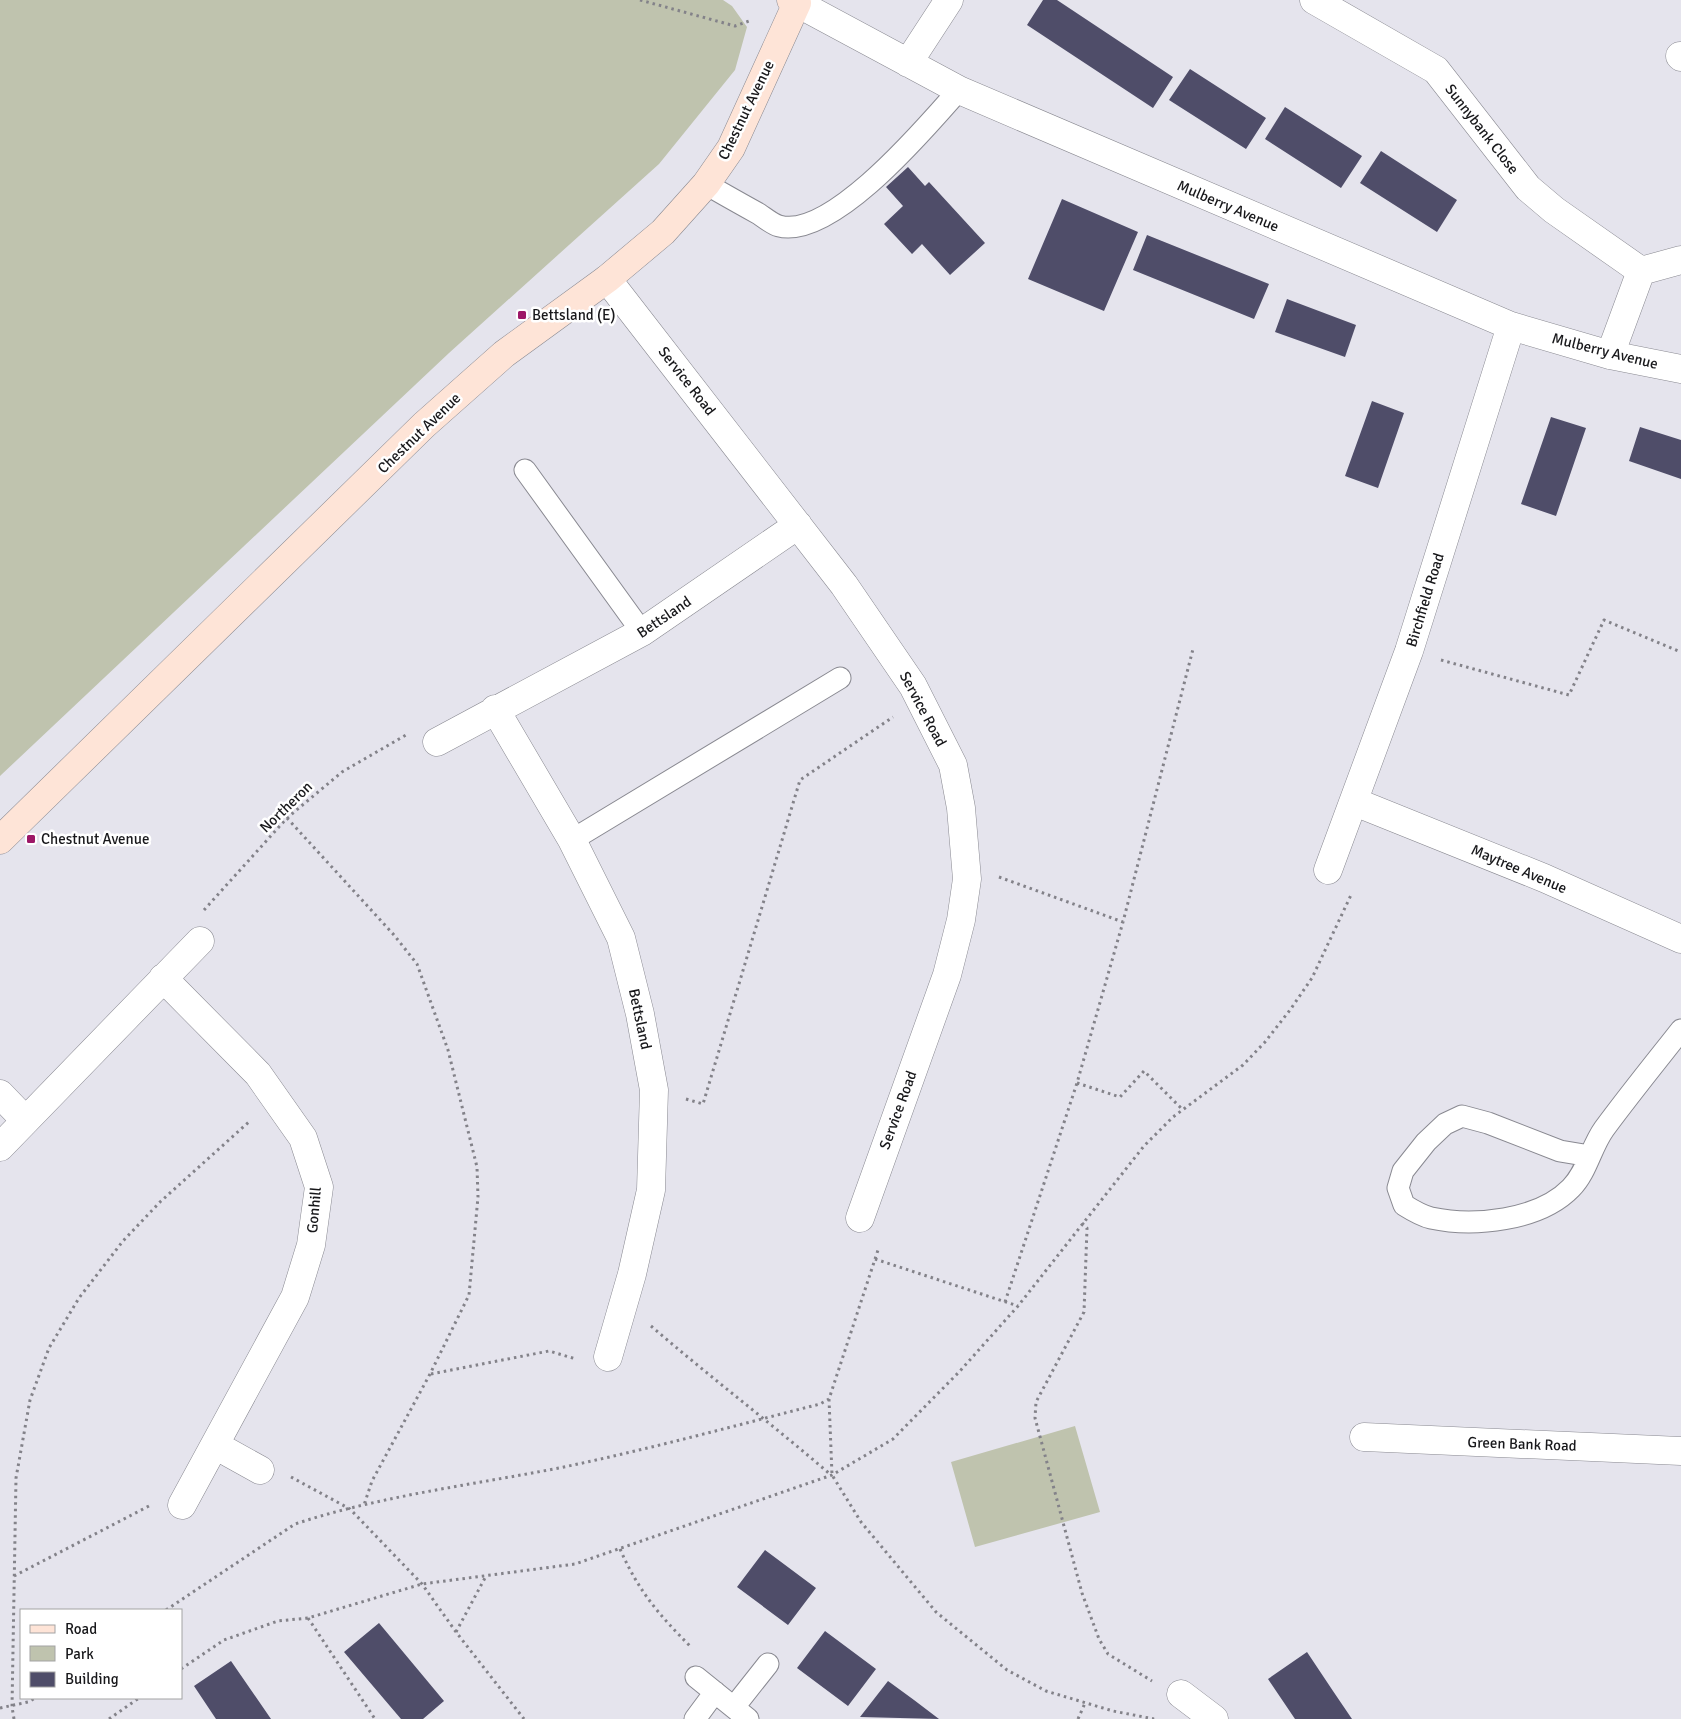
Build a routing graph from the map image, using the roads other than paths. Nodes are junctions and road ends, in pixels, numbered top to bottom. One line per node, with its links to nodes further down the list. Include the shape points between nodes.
1 (949, 0): 4 (street)
2 (1314, 0): 8 (street, Sunnybank Close, via 1436,70 1528,188)
3 (794, 2): 4 (street, Mulberry Avenue); 6 (street, Chestnut Avenue, via 731,148)
4 (908, 64): 5 (street, Mulberry Avenue)
5 (959, 90): 6 (lane, via 908,148 860,191 814,221 797,226 778,226); 10 (street, Mulberry Avenue)
6 (706, 184): 9 (street, Chestnut Avenue, via 663,232)
7 (1681, 260): 8 (street)
8 (1641, 271): 11 (street)
9 (607, 279): 14 (street, Service Road); 20 (street, Chestnut Avenue, via 504,354 424,425)
10 (1510, 326): 11 (street, Mulberry Avenue); 19 (street, Birchfield Road, via 1409,652)
11 (1610, 354): 12 (street, Mulberry Avenue)
12 (1681, 369)
13 (525, 470): 15 (lane)
14 (798, 525): 15 (street, Bettsland); 31 (street, Service Road, via 844,585 919,699 953,765 961,808 967,879 961,920 947,975)
15 (642, 632): 17 (street, Bettsland)
16 (840, 678): 21 (lane)
17 (495, 709): 18 (street, Bettsland); 21 (street, Bettsland)
18 (437, 742)
19 (1355, 802): 22 (street, Birchfield Road); 23 (street, Maytree Avenue, via 1544,878)
20 (0, 840)
21 (572, 840): 32 (street, Bettsland, via 621,938 654,1090 651,1190)
22 (1328, 870)
23 (1681, 939)
24 (200, 941): 25 (street)
25 (163, 978): 28 (street); 34 (street, Gonhill, via 258,1074 302,1138 319,1187 311,1245 295,1298)
26 (1681, 1030): 30 (lane, via 1602,1131)
27 (0, 1094): 28 (street)
28 (24, 1120): 29 (street)
29 (0, 1147)
30 (1590, 1156): 30 (lane, via 1560,1151 1462,1116 1445,1124 1426,1142 1403,1172 1398,1188 1404,1205 1429,1218 1458,1222 1502,1220 1545,1207 1571,1188)
31 (860, 1218)
32 (608, 1357)
33 (1364, 1437): 35 (street, Green Bank Road)
34 (215, 1445): 36 (street); 37 (street, Gonhill)
35 (1681, 1451)
36 (260, 1470)
37 (182, 1504)
38 (768, 1664): 42 (lane)
39 (696, 1677): 41 (lane)
40 (1172, 1691): 44 (street)
41 (715, 1692): 42 (lane); 43 (lane)
42 (741, 1713)
43 (695, 1719)
44 (1214, 1719)

